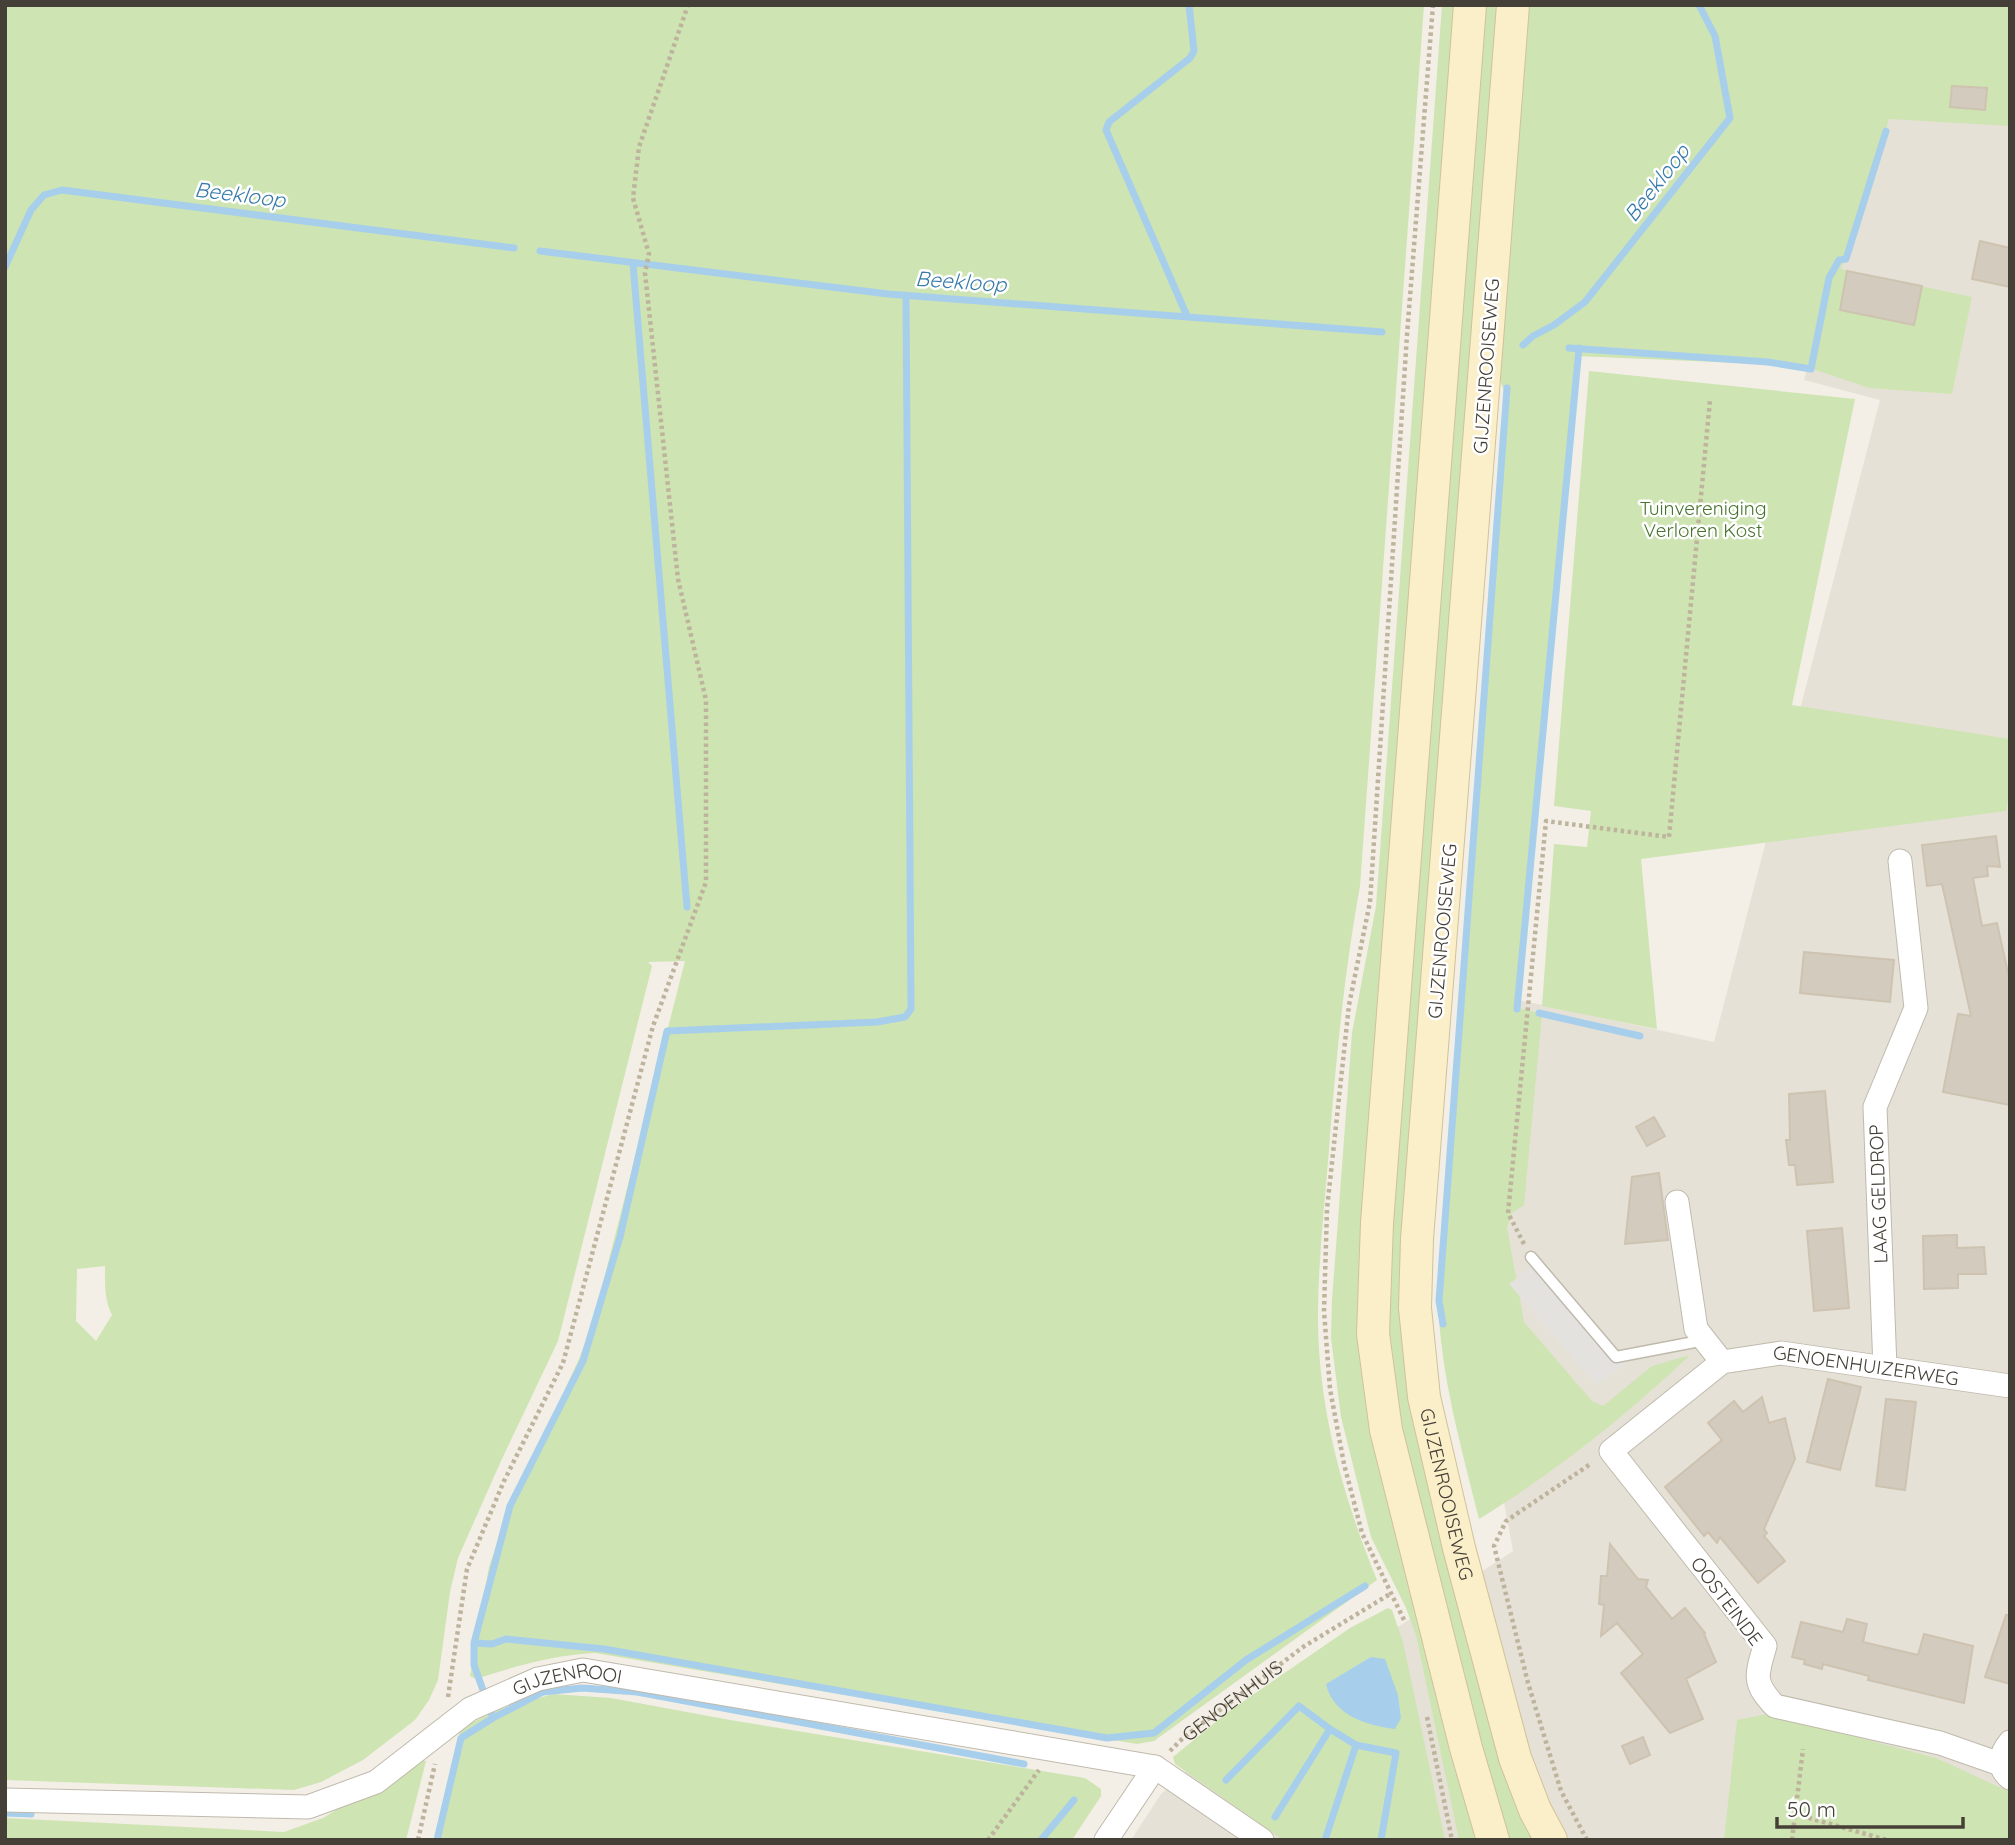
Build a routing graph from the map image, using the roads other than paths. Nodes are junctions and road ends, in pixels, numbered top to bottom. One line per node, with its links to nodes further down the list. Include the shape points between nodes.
1 (1470, 5): 16 (main road, via 1377,1223 1373,1335 1385,1430 1465,1748)
2 (1513, 5): 17 (main road, GIJZENROOISEWEG, via 1415,1308 1424,1397 1459,1548 1515,1758)
3 (1900, 861): 8 (street, LAAG GELDROP, via 1916,1008 1875,1107)
4 (1677, 1202): 6 (street, via 1696,1329)
5 (1531, 1257): 6 (lane, via 1616,1357)
6 (1705, 1340): 7 (street)
7 (1722, 1362): 8 (street, GENOENHUIZERWEG, via 1781,1353); 12 (street, OOSTEINDE, via 1611,1451 1765,1646 1758,1669 1759,1689 1775,1706 1940,1743)
8 (1885, 1368): 9 (street, GENOENHUIZERWEG)
9 (2010, 1386)
10 (2010, 1742): 12 (street, OOSTEINDE, via 2002,1755)
11 (1155, 1767): 13 (street, GIJZENROOI, via 583,1670 538,1679 470,1709 376,1782 308,1807); 14 (street); 15 (street)
12 (2005, 1771)
13 (5, 1800)
14 (1106, 1840)
15 (1262, 1840)
16 (1493, 1840)
17 (1551, 1840)

